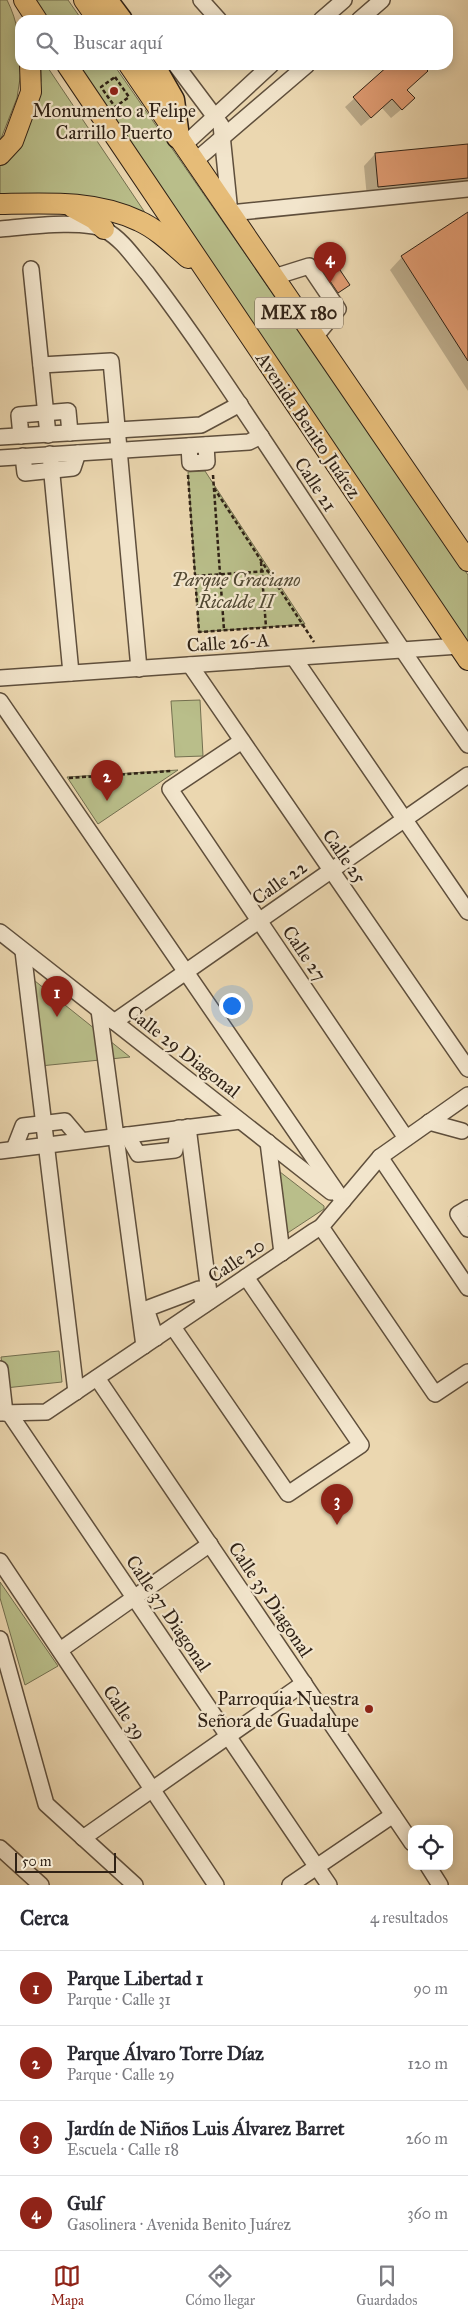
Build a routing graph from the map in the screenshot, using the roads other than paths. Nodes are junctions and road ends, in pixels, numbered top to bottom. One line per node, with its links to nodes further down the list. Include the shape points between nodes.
1 (18, 0): 8 (main road)
2 (24, 0): 9 (main road)
3 (84, 0): 7 (main road)
4 (202, 0): 10 (street)
5 (344, 0): 11 (street)
6 (382, 0): 12 (street)
7 (113, 14)
8 (22, 15)
9 (34, 15)
10 (215, 15)
11 (327, 15)
12 (365, 15)
13 (30, 70): 23 (main road, via 30,92 13,141)
14 (70, 70): 32 (main road, Avenida Benito Juárez / MEX 180)
15 (156, 70): 22 (highway, via 173,100)
16 (180, 70): 20 (street)
17 (261, 70): 20 (street)
18 (301, 70): 21 (street)
19 (122, 71): 22 (main road, MEX 180)
20 (215, 116): 21 (street, via 221,124); 22 (street)
21 (223, 137): 22 (street); 27 (street)
22 (186, 148): 27 (main road, MEX 180)
23 (0, 155)
24 (468, 189): 27 (street)
25 (61, 202): 26 (main road); 29 (main road, via 94,219); 32 (main road, via 104,208 140,221 169,241)
26 (0, 204)
27 (230, 213): 31 (main road, MEX 180)
28 (0, 229): 29 (street, via 83,225)
29 (104, 229): 35 (street, Calle 21, via 126,247 178,314)
30 (31, 269): 34 (street)
31 (274, 277): 33 (main road, MEX 180); 33 (street, via 309,266 338,309)
32 (210, 278): 51 (main road, Avenida Benito Juárez / MEX 180)
33 (315, 336): 49 (main road, MEX 180)
34 (41, 365): 36 (street); 37 (street, via 111,361)
35 (240, 404): 37 (street, via 201,425); 41 (street, Calle 21)
36 (46, 413): 38 (street, via 68,411); 39 (street); 40 (street, via 19,415)
37 (117, 430): 38 (street); 43 (street)
38 (70, 433): 39 (street)
39 (48, 435): 40 (street)
40 (21, 436): 42 (street)
41 (261, 436): 43 (street, via 249,442); 50 (street, Calle 21)
42 (0, 438)
43 (119, 450): 44 (street); 54 (street)
44 (78, 453): 45 (street); 48 (street, via 73,468)
45 (50, 454): 46 (street); 48 (street)
46 (23, 456): 47 (street); 48 (street, via 25,473)
47 (0, 458)
48 (51, 471): 55 (street)
49 (468, 561)
50 (401, 650): 51 (street, Calle 26-A); 52 (street, Calle 26-A); 59 (street, Calle 21)
51 (464, 653)
52 (294, 658): 53 (street, Calle 26-A); 61 (street)
53 (190, 665): 54 (street, Calle 26-A); 58 (street, Calle 25)
54 (139, 669): 55 (street, Calle 26-A)
55 (71, 673): 56 (street, Calle 26-A)
56 (0, 678)
57 (0, 701): 67 (street)
58 (242, 741): 62 (street, Calle 25); 64 (street, Calle 27, via 170,790)
59 (468, 746)
60 (468, 775): 61 (street, Calle 22)
61 (404, 820): 62 (street, Calle 22); 63 (street)
62 (331, 871): 64 (street, Calle 22); 70 (street, Calle 25)
63 (468, 912)
64 (259, 921): 67 (street, Calle 22); 78 (street, Calle 27)
65 (0, 932): 66 (street, Calle 29 Diagonal)
66 (23, 951): 68 (street, Calle 29 Diagonal); 74 (street)
67 (186, 972): 69 (street, Calle 22); 84 (street)
68 (99, 1010): 69 (street, Calle 29 Diagonal); 77 (street)
69 (114, 1022): 72 (street, Calle 29 Diagonal)
70 (468, 1068)
71 (468, 1095): 73 (street, Calle 20)
72 (240, 1121): 75 (street); 80 (street, Calle 29 Diagonal)
73 (429, 1122): 76 (street); 78 (street, Calle 20)
74 (44, 1124): 79 (street, via 65,1121); 81 (street); 82 (street, via 23,1126)
75 (183, 1128): 77 (street); 77 (street, via 175,1150 138,1154); 91 (street)
76 (466, 1133)
77 (121, 1135): 79 (street); 94 (street)
78 (406, 1138): 83 (street, Calle 20)
79 (81, 1140): 81 (street)
80 (268, 1142): 84 (street, Calle 29 Diagonal); 88 (street)
81 (46, 1145): 82 (street); 98 (street)
82 (7, 1150)
83 (380, 1157): 84 (street, Calle 20); 90 (street)
84 (342, 1201): 86 (street, Calle 20)
85 (468, 1208): 87 (street, via 458,1214)
86 (321, 1227): 88 (street, Calle 20); 96 (street, via 435,1394)
87 (468, 1229)
88 (282, 1253): 89 (street, Calle 20)
89 (246, 1277): 91 (street, Calle 20); 92 (street, via 360,1445 288,1494)
90 (468, 1288)
91 (207, 1303): 92 (street, Calle 20); 93 (street, via 199,1290 146,1309)
92 (173, 1327): 93 (street, Calle 20)
93 (156, 1338): 94 (street, Calle 20)
94 (144, 1346): 97 (street, Calle 20)
95 (0, 1368): 99 (street)
96 (468, 1372)
97 (97, 1378): 98 (street, Calle 20); 100 (street, Calle 35 Diagonal)
98 (76, 1392): 99 (street, Calle 20, via 46,1412)
99 (5, 1413): 102 (street, Calle 37 Diagonal)
100 (210, 1544): 102 (street); 105 (street, Calle 35 Diagonal)
101 (0, 1561): 104 (street, Calle 39)
102 (134, 1597): 104 (street); 106 (street, Calle 37 Diagonal)
103 (0, 1639): 110 (street, via 46,1804)
104 (60, 1650): 107 (street, Calle 39)
105 (304, 1683): 106 (street); 108 (street, Calle 35 Diagonal)
106 (228, 1736): 107 (street); 112 (street, Calle 37 Diagonal)
107 (152, 1790): 110 (street); 116 (street, Calle 39)
108 (393, 1815): 109 (street, Calle 35 Diagonal); 112 (street)
109 (408, 1837)
110 (83, 1838): 115 (street)
111 (0, 1848): 114 (street)
112 (317, 1866): 117 (street); 118 (street, Calle 37 Diagonal)
113 (431, 1870): 119 (street)
114 (41, 1885)
115 (135, 1885)
116 (216, 1885)
117 (290, 1885)
118 (329, 1885)
119 (440, 1885)

